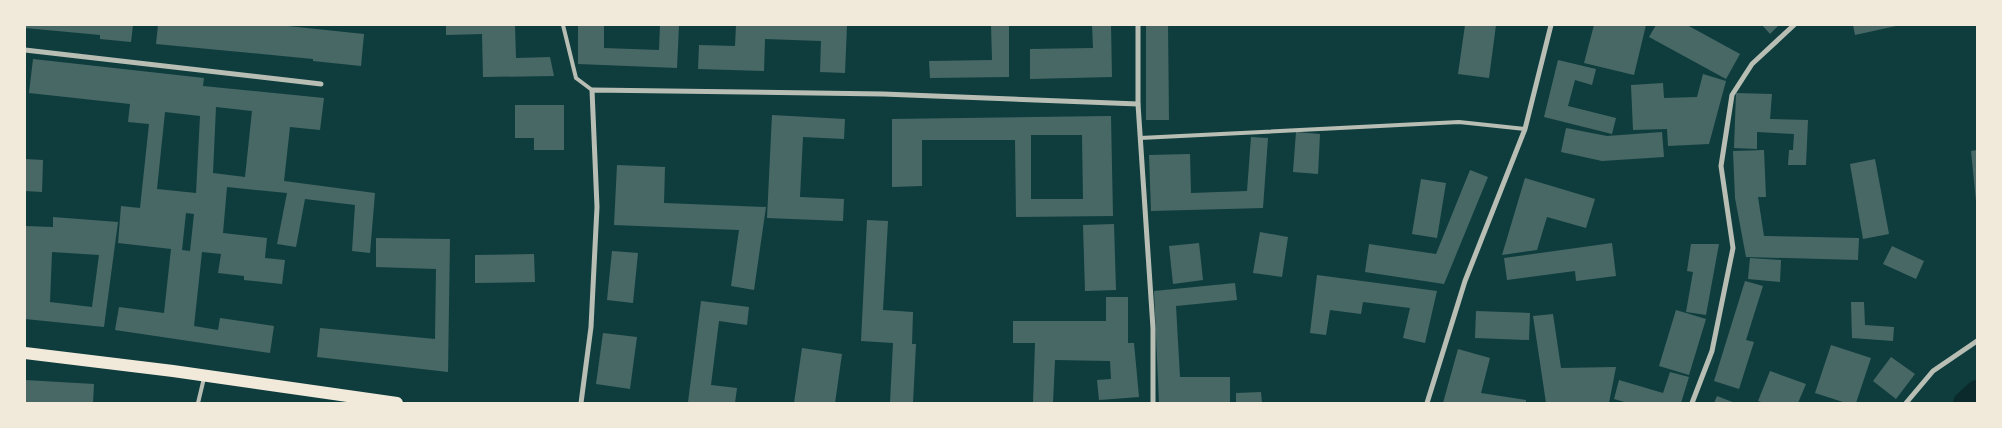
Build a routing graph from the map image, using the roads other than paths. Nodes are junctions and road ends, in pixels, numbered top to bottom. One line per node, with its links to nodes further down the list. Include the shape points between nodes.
1 (563, 25): 7 (lane, via 576,78)
2 (1138, 25): 8 (street)
3 (1551, 25): 9 (street)
4 (1794, 25): 19 (street, via 1752,64 1732,94 1721,166 1733,248 1712,351)
5 (25, 50): 6 (street)
6 (320, 84)
7 (592, 90): 8 (street, via 883,94); 16 (street, via 597,207 591,327)
8 (1138, 104): 10 (street)
9 (1526, 129): 10 (lane, via 1459,122); 18 (street, via 1465,281)
10 (1140, 138): 17 (street, via 1153,328)
11 (1977, 341): 20 (street, via 1933,371)
12 (25, 353): 13 (main road)
13 (205, 376): 14 (lane); 15 (main road)
14 (198, 403)
15 (396, 403)
16 (581, 403)
17 (1153, 403)
18 (1427, 403)
19 (1692, 403)
20 (1906, 403)

